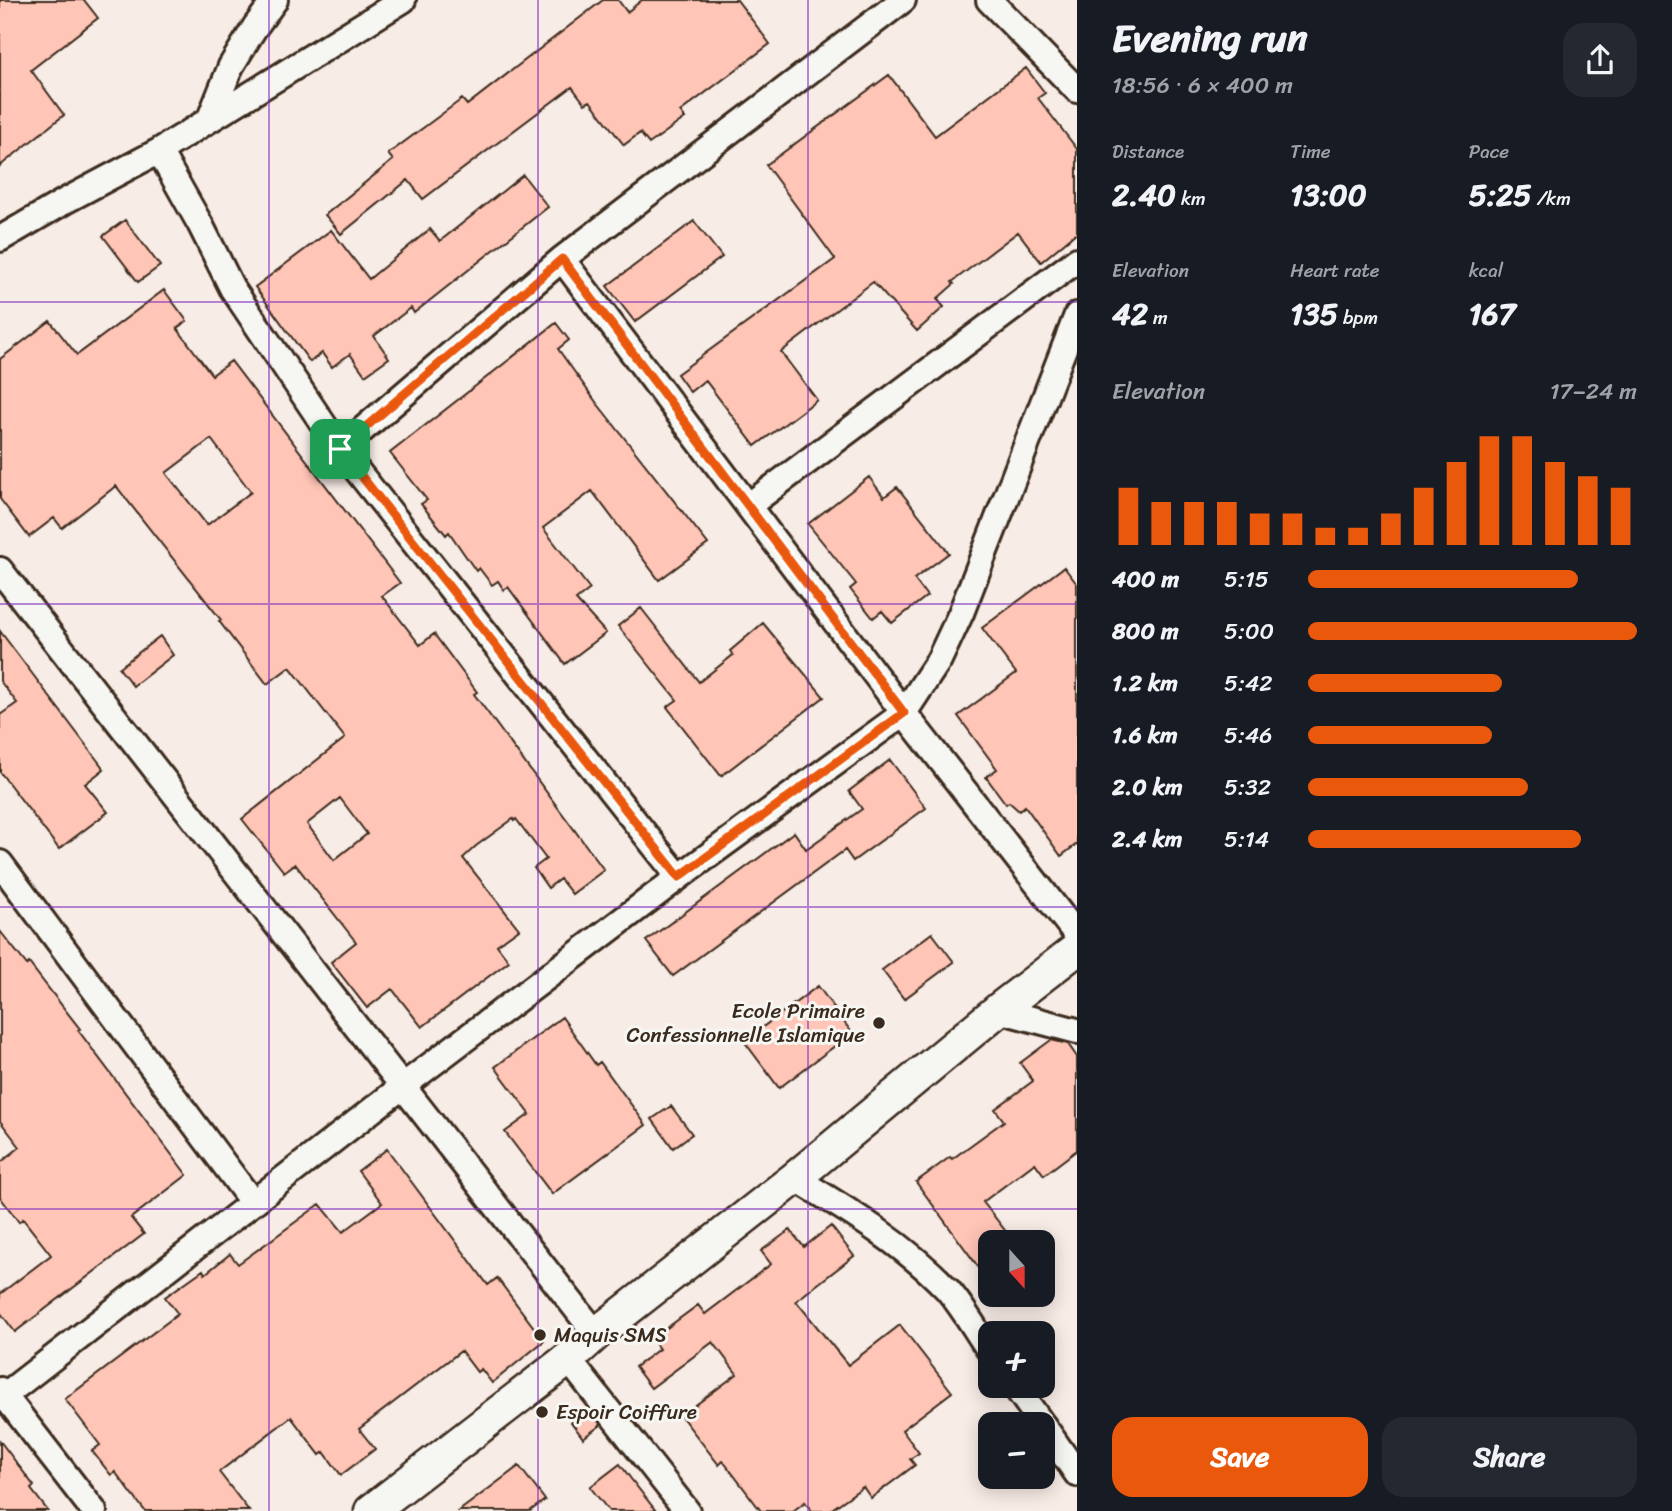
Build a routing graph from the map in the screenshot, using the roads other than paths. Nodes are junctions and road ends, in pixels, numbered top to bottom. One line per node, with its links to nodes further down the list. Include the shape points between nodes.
1 (275, 0): 6 (street, via 231,66)
2 (403, 0): 6 (street)
3 (903, 0): 9 (street)
4 (989, 0): 5 (street)
5 (1077, 90)
6 (210, 118): 7 (street)
7 (159, 151): 8 (street); 12 (street, via 232,288)
8 (0, 239)
9 (562, 259): 12 (street); 13 (street)
10 (1077, 260): 13 (street)
11 (1077, 315): 15 (street, via 961,614 939,660)
12 (340, 449): 17 (street)
13 (748, 506): 15 (street)
14 (0, 570): 22 (street)
15 (904, 713): 17 (street); 18 (street)
16 (0, 863): 24 (street)
17 (679, 877): 22 (street)
18 (1077, 935)
19 (1077, 949): 20 (street)
20 (998, 1010): 21 (street); 23 (street)
21 (1077, 1031)
22 (403, 1086): 24 (street); 25 (street)
23 (795, 1178): 25 (street); 26 (street, via 903,1249 948,1291)
24 (253, 1203): 28 (street)
25 (596, 1334): 27 (street)
26 (978, 1334)
27 (568, 1359): 32 (street); 33 (street)
28 (2, 1395): 31 (street)
29 (1055, 1442): 30 (street)
30 (1077, 1474)
31 (94, 1511)
32 (371, 1511)
33 (687, 1511)

